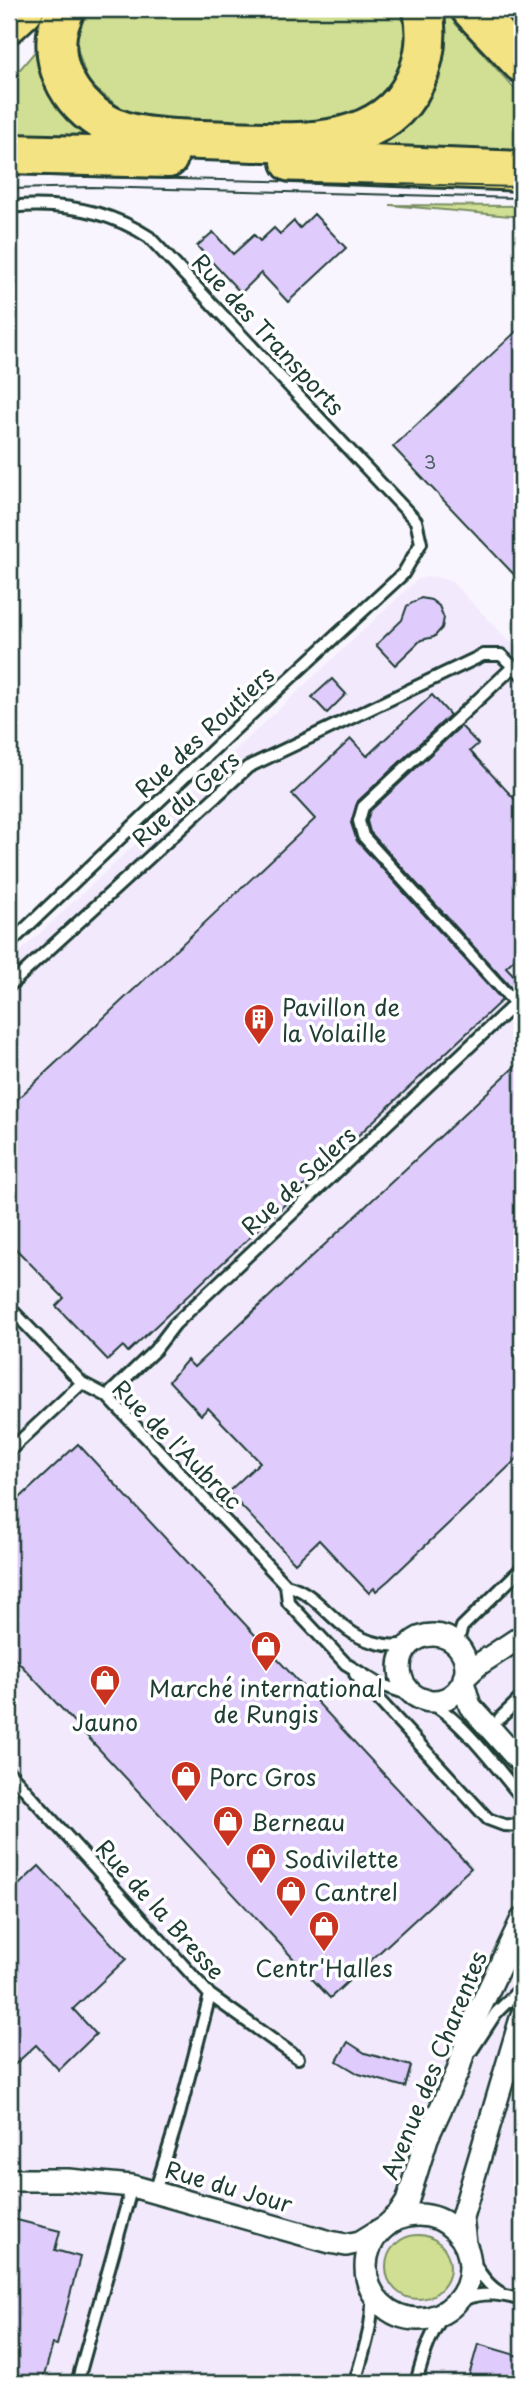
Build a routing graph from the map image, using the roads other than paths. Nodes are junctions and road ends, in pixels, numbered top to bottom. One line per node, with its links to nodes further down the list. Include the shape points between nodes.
1 (24, 9): 5 (highway)
2 (65, 9): 3 (highway, via 57,36 58,64 72,94 99,119 134,134 251,142 333,139 378,122 404,99 417,76 426,44)
3 (423, 9)
4 (471, 9): 6 (highway)
5 (9, 23)
6 (522, 63)
7 (9, 154): 8 (highway)
8 (522, 170)
9 (9, 207): 10 (lane, Rue des Transports, via 48,204 102,215 149,237 416,521)
10 (421, 543): 13 (lane, Rue des Routiers, via 403,575)
11 (514, 666): 12 (lane); 14 (lane, Rue du Gers, via 496,654 483,655 248,766); 16 (lane, via 363,807 359,821 363,836 385,862)
12 (522, 675)
13 (9, 944)
14 (9, 986)
15 (522, 997): 19 (lane, Rue de Salers, via 175,1324)
16 (522, 1011)
17 (9, 1308): 18 (lane, Rue de l'Aubrac)
18 (82, 1383): 19 (lane, Rue de l'Aubrac); 20 (lane)
19 (107, 1396): 22 (lane, Rue de l'Aubrac)
20 (9, 1451)
21 (522, 1568): 25 (lane, via 462,1627)
22 (286, 1585): 24 (lane, Rue de l'Aubrac, via 306,1592 348,1632 364,1640 396,1647); 26 (lane, Rue de l'Aubrac, via 288,1602)
23 (522, 1636): 27 (street)
24 (411, 1642): 25 (street, via 440,1635); 29 (street, via 399,1670 407,1690)
25 (460, 1648): 27 (street)
26 (346, 1664): 29 (lane, Rue de l'Aubrac, via 379,1684); 34 (lane, via 488,1819)
27 (464, 1680): 29 (street, via 445,1700); 31 (street, via 470,1706)
28 (522, 1698): 30 (lane)
29 (421, 1699): 33 (lane, Rue de l'Aubrac, via 457,1723)
30 (500, 1718)
31 (519, 1759)
32 (9, 1772): 37 (lane, Rue de la Bresse)
33 (522, 1798)
34 (522, 1826)
35 (522, 1919): 40 (street, Avenue des Charentes, via 471,2027)
36 (522, 1987): 40 (lane, via 496,2013)
37 (210, 1996): 39 (lane, Rue de la Bresse); 43 (lane)
38 (522, 2015): 46 (street, via 461,2217)
39 (298, 2058)
40 (458, 2071): 44 (street, Avenue des Charentes, via 427,2138 407,2202)
41 (9, 2180): 42 (street, Rue du Jour)
42 (122, 2185): 43 (street, Rue du Jour); 51 (lane)
43 (155, 2192): 45 (street, Rue du Jour)
44 (386, 2226): 45 (street, Rue du Jour, via 360,2242); 46 (street, via 407,2217 430,2216 450,2227); 47 (street, via 368,2254)
45 (330, 2242): 47 (street, Rue du Jour, via 355,2258)
46 (465, 2244): 48 (lane, via 481,2275); 50 (street, via 469,2278)
47 (371, 2288): 50 (street, via 386,2307 407,2318 423,2319); 52 (lane, via 372,2319)
48 (502, 2293): 49 (lane); 50 (lane, via 475,2295)
49 (522, 2300)
50 (452, 2307): 53 (lane, via 432,2333)
51 (77, 2383)
52 (355, 2383)
53 (416, 2383)

